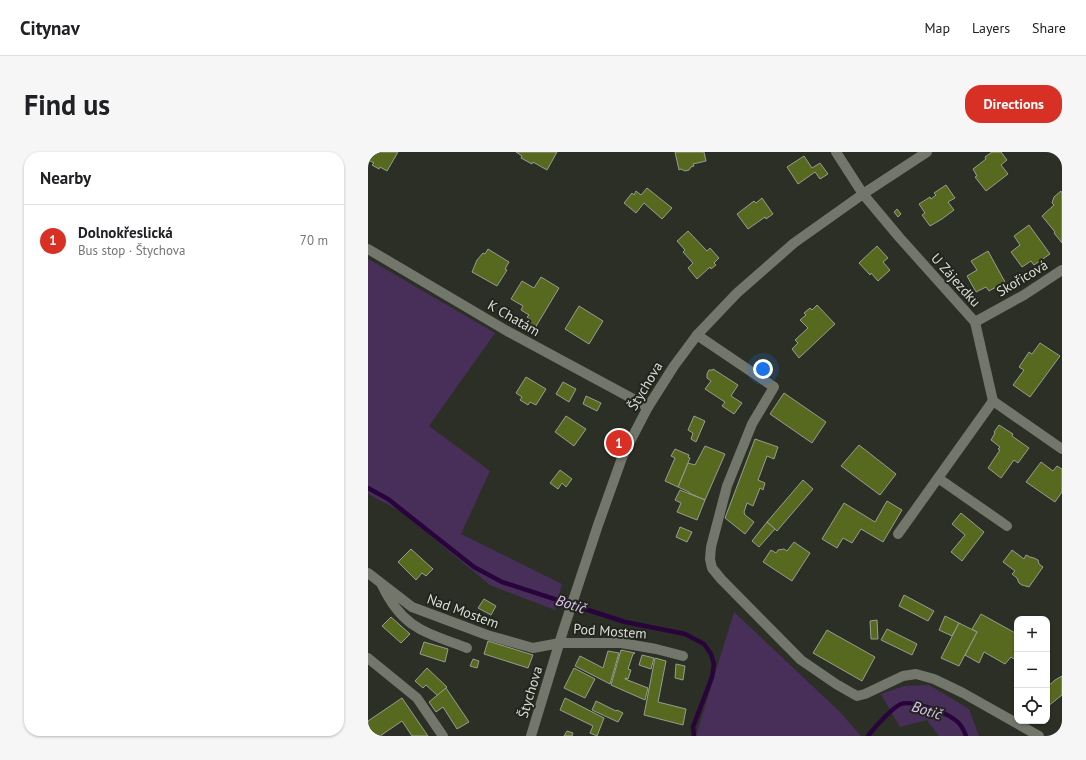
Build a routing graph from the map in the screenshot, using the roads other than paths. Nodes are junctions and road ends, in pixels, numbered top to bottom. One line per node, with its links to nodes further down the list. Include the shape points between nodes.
1 (836, 152): 3 (street, U Zájezdku)
2 (927, 152): 3 (street, Štychova)
3 (862, 194): 6 (street, U Zájezdku); 7 (street, Štychova, via 794,242 737,293)
4 (368, 249): 9 (street, K Chatám, via 507,331)
5 (1062, 270): 6 (street, Skořicová)
6 (975, 322): 8 (street, U Zájezdku)
7 (697, 335): 9 (street, Štychova); 22 (street, via 774,387 752,424 727,486 710,559 712,568 721,579 801,660 857,696 903,676 916,674 934,679 963,693)
8 (994, 401): 10 (street); 11 (street)
9 (648, 407): 16 (street, Štychova, via 623,455)
10 (1062, 450)
11 (938, 478): 12 (street); 13 (street)
12 (1007, 526)
13 (898, 534)
14 (368, 573): 15 (street, Nad Mostem)
15 (381, 583): 16 (street, Nad Mostem, via 412,607 488,635 533,648); 17 (street, via 389,600 407,621 422,631)
16 (560, 642): 18 (street, Pod Mostem, via 621,643 656,648); 21 (street, Štychova)
17 (467, 648)
18 (682, 656)
19 (368, 658): 20 (street, via 417,698)
20 (443, 736)
21 (532, 736)
22 (1039, 736)

